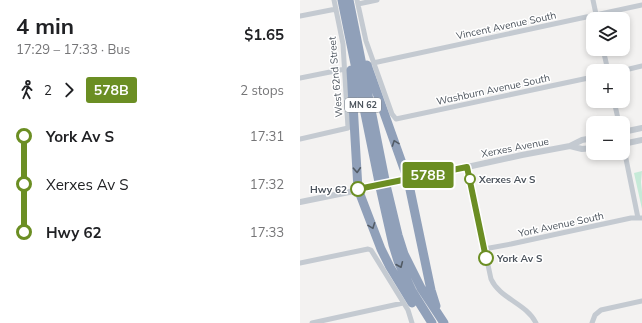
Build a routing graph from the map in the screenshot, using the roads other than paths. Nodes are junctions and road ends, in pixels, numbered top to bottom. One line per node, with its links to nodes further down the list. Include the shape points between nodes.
1 (334, 0): 8 (street, West 62nd Street)
2 (342, 0): 13 (highway, MN 62)
3 (349, 0): 13 (highway, MN 62)
4 (377, 0): 6 (street)
5 (593, 0): 9 (street)
6 (358, 2): 14 (street)
7 (642, 5): 10 (street, Vincent Avenue South)
8 (336, 9): 11 (street); 16 (street, West 62nd Street, via 343,44)
9 (596, 12)
10 (616, 12)
11 (300, 16)
12 (586, 19): 14 (street, Vincent Avenue South)
13 (350, 23): 30 (highway, one-way to 13); 31 (highway, one-way to 31, via 352,80); 38 (highway, MN 62, via 398,235 404,254)
14 (373, 63): 19 (street, Washburn Avenue South, via 396,119)
15 (642, 66): 17 (street)
16 (344, 69): 18 (street); 22 (street, West 62nd Street, via 348,128)
17 (630, 69)
18 (300, 78)
19 (586, 78)
20 (642, 128): 21 (street)
21 (630, 131)
22 (300, 139)
23 (586, 139): 26 (street, Xerxes Avenue)
24 (642, 140): 25 (street)
25 (630, 143)
26 (570, 146): 27 (street, Xerxes Avenue); 29 (street, Xerxes Avenue)
27 (586, 149)
28 (627, 160): 33 (street)
29 (467, 167): 30 (street, Xerxes Avenue); 34 (street)
30 (408, 180): 31 (street, Xerxes Avenue); 38 (highway)
31 (362, 188): 32 (street, Xerxes Avenue); 41 (highway, one-way to 41, via 390,266)
32 (300, 202)
33 (640, 218): 34 (street, York Avenue South)
34 (484, 249): 42 (street, via 493,284 526,310)
35 (300, 263): 37 (street, via 371,250)
36 (642, 301): 43 (street, via 601,310 595,315)
37 (404, 303): 39 (street); 40 (street)
38 (438, 321)
39 (312, 323)
40 (412, 323)
41 (428, 323)
42 (536, 323)
43 (592, 323)

